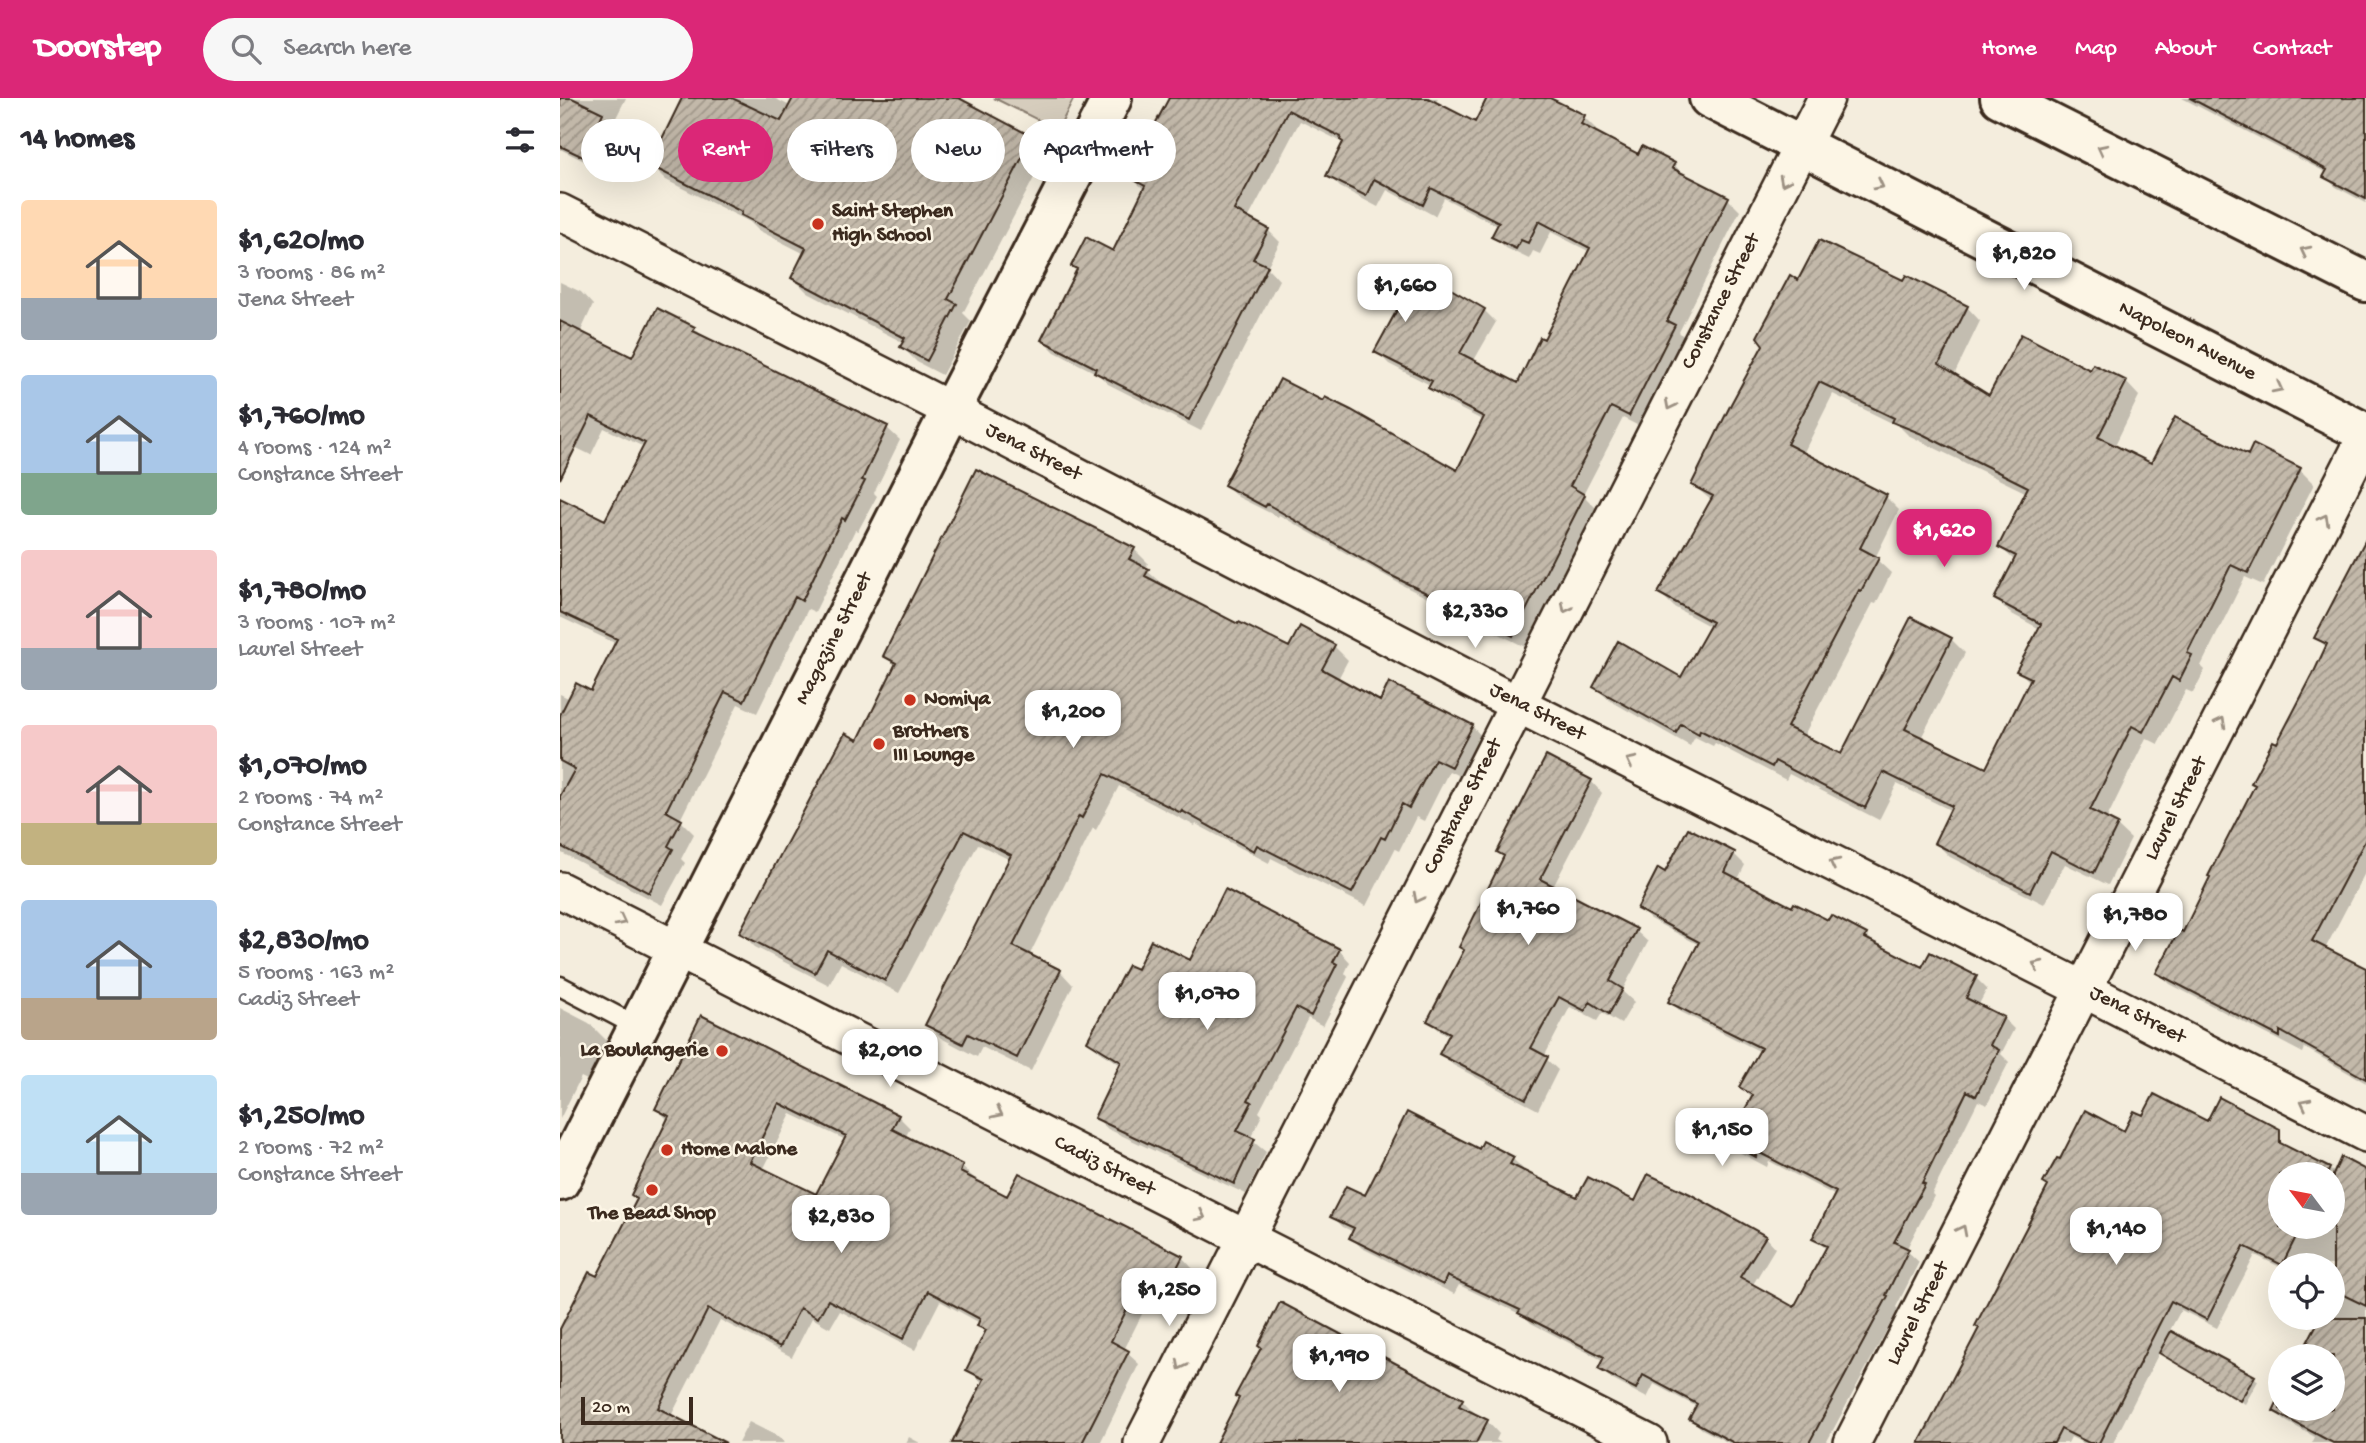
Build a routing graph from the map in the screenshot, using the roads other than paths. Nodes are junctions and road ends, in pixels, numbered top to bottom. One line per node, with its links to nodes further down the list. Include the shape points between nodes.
1 (1112, 98): 8 (street, Magazine Street)
2 (1709, 98): 5 (street, Napoleon Avenue)
3 (1826, 98): 5 (street, Constance Street)
4 (2000, 98): 7 (street, one-way to 4)
5 (1802, 146): 9 (street, Napoleon Avenue, one-way to 9); 10 (street, Constance Street, one-way to 10)
6 (560, 212): 8 (street, Jena Street)
7 (2366, 282)
8 (951, 410): 10 (street, Jena Street); 12 (street, Magazine Street)
9 (2366, 435): 14 (street, Laurel Street, one-way to 9)
10 (1517, 704): 14 (street, Jena Street, one-way to 10); 18 (street, Constance Street, one-way to 18)
11 (560, 890): 12 (street, Cadiz Street, one-way to 12)
12 (678, 950): 15 (street, Magazine Street); 18 (street, Cadiz Street, one-way to 18)
13 (560, 986): 15 (lane)
14 (2085, 990): 16 (street, Jena Street, one-way to 14); 21 (street, Laurel Street, one-way to 14)
15 (638, 1027): 17 (street, Magazine Street)
16 (2366, 1134)
17 (560, 1181)
18 (1245, 1238): 19 (street, Constance Street, one-way to 19); 20 (street, Cadiz Street)
19 (1142, 1443)
20 (1648, 1443)
21 (1852, 1443)

